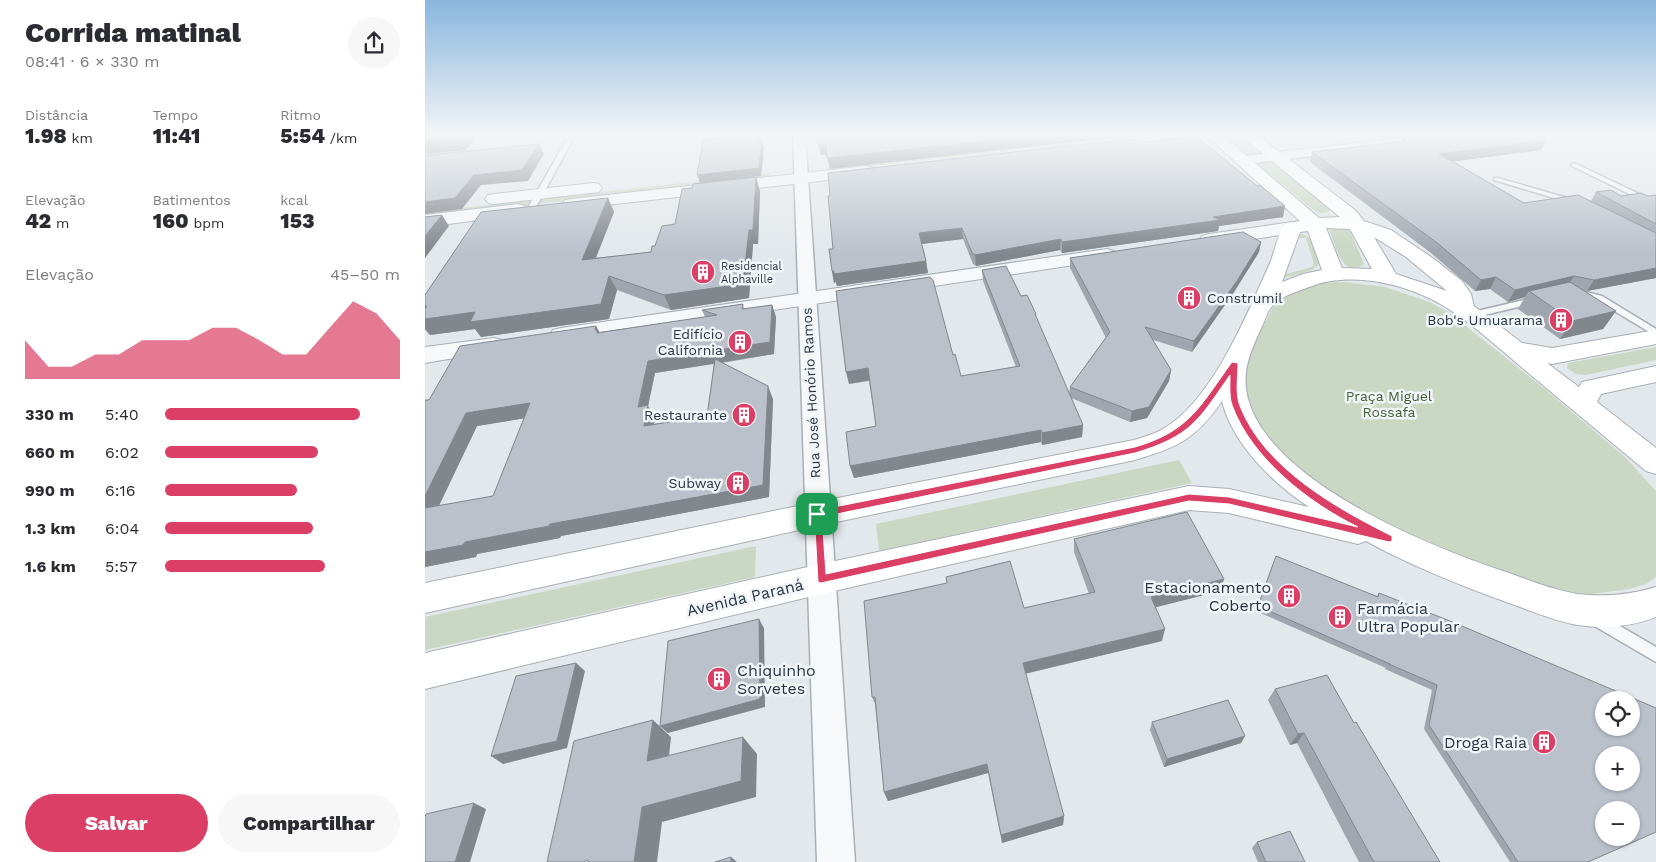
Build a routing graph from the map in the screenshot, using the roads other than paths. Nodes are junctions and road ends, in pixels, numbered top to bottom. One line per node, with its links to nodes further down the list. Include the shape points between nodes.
1 (550, 174): 8 (lane)
2 (780, 174): 8 (street)
3 (800, 174): 22 (street, Rua José Honório Ramos)
4 (1260, 174): 13 (main road)
5 (1299, 174): 14 (main road)
6 (1592, 174): 9 (lane)
7 (1496, 179): 11 (lane, via 1560,196)
8 (535, 201): 10 (street); 12 (street)
9 (1656, 205)
10 (425, 206)
11 (1588, 208)
12 (425, 220)
13 (1315, 224): 14 (main road); 15 (main road); 18 (main road)
14 (1357, 224): 19 (main road); 24 (main road, via 1393,238 1454,286)
15 (1292, 228): 16 (street); 23 (main road)
16 (1193, 242)
17 (1124, 252): 22 (street)
18 (1334, 274): 19 (main road); 23 (main road, via 1298,282)
19 (1387, 277): 24 (main road, via 1435,294)
20 (1567, 292): 25 (lane, via 1599,298)
21 (1548, 297): 24 (lane)
22 (807, 299): 26 (street); 34 (street, Rua José Honório Ramos)
23 (1264, 300): 30 (main road)
24 (1468, 312): 28 (main road)
25 (1656, 335): 28 (main road, via 1552,356)
26 (543, 337)
27 (513, 342): 29 (street)
28 (1516, 350): 32 (main road)
29 (425, 355)
30 (1234, 363): 34 (main road, via 1201,411 1184,429 1160,442 1135,450); 35 (main road, via 1236,405 1257,443 1274,463 1305,489 1352,520)
31 (1656, 374): 32 (main road, via 1591,388)
32 (1583, 402): 33 (main road)
33 (1656, 463)
34 (817, 514): 36 (street, Rua José Honório Ramos); 37 (main road)
35 (1389, 538): 36 (main road, Avenida Paraná, via 1229,500 1189,498); 39 (main road, via 1485,581)
36 (821, 579): 41 (main road, Avenida Paraná); 42 (street, Rua José Honório Ramos)
37 (425, 598)
38 (1656, 602): 39 (main road, via 1629,610)
39 (1582, 610): 40 (lane)
40 (1656, 655)
41 (425, 671)
42 (836, 862)

